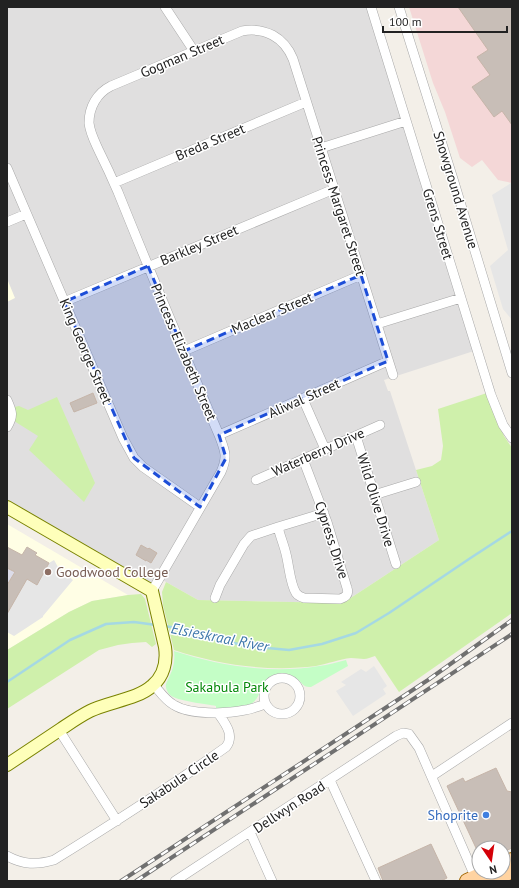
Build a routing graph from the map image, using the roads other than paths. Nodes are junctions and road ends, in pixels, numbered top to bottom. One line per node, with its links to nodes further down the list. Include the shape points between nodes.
1 (165, 7): 5 (street)
2 (371, 7): 8 (street, Grens Street)
3 (399, 7): 22 (street, Showground Avenue)
4 (279, 40): 5 (street, Gogman Street, via 269,33 249,30 235,33); 6 (street, Princess Margaret Street, via 291,54)
5 (194, 51): 7 (street, Gogman Street, via 111,86 102,92)
6 (306, 102): 9 (street, Princess Margaret Street); 11 (street, Breda Street)
7 (92, 106): 11 (street, Princess Elizabeth Street, via 90,130)
8 (406, 121): 9 (street); 17 (street, Grens Street)
9 (321, 148): 12 (street, Princess Margaret Street)
10 (7, 168): 13 (street, King George Street)
11 (114, 183): 15 (street, Princess Elizabeth Street)
12 (334, 189): 15 (street, Barkley Street); 16 (street, Princess Margaret Street)
13 (26, 214): 14 (street); 18 (street, King George Street)
14 (7, 222)
15 (148, 266): 18 (street, Barkley Street); 20 (street, Princess Elizabeth Street)
16 (361, 275): 19 (street, Princess Margaret Street); 20 (street, Maclear Street)
17 (461, 298): 19 (street); 30 (street, Grens Street, via 491,395 503,425)
18 (64, 302): 37 (street, King George Street, via 134,458)
19 (377, 324): 21 (street, Princess Margaret Street)
20 (184, 351): 28 (street, Princess Elizabeth Street)
21 (388, 361): 23 (street, Princess Margaret Street); 24 (street, Aliwal Street)
22 (512, 373)
23 (392, 375)
24 (302, 399): 28 (street, Aliwal Street); 31 (street)
25 (9, 404): 27 (street, via 12,418)
26 (380, 425): 29 (street, Waterberry Drive)
27 (7, 427)
28 (219, 435): 37 (street, Princess Elizabeth Street, via 226,458)
29 (356, 436): 31 (street, Waterberry Drive); 35 (street, Wild Olive Drive)
30 (512, 438)
31 (326, 449): 32 (street, Waterberry Drive)
32 (303, 459): 33 (street, Waterberry Drive); 38 (street, Cypress Drive)
33 (256, 480)
34 (416, 482): 35 (street)
35 (374, 495): 40 (street, Wild Olive Drive)
36 (7, 507): 41 (street)
37 (200, 507): 41 (street, Princess Elizabeth Street)
38 (324, 513): 39 (street); 39 (street, Cypress Drive, via 348,591 345,597 340,599 304,598 296,594)
39 (278, 526): 42 (street, via 247,540)
40 (396, 564)
41 (152, 591): 43 (street, via 166,656 165,666)
42 (215, 598)
43 (154, 685): 45 (street, via 169,702 180,708 208,713); 47 (street, via 136,695 90,711)
44 (266, 704): 45 (street, via 245,710)
45 (218, 712): 51 (street, Sakabula Circle, via 230,733 226,747)
46 (511, 727): 49 (street)
47 (59, 730): 48 (street); 51 (street)
48 (7, 765)
49 (432, 776): 50 (street, Dellwyn Road, via 414,740 409,734 403,733); 54 (street)
50 (330, 780): 52 (street, Dellwyn Road); 58 (street)
51 (118, 820): 53 (street, Sakabula Circle, via 54,860 33,864)
52 (250, 832): 56 (street, Dellwyn Road); 57 (street)
53 (7, 856)
54 (471, 864)
55 (512, 871): 59 (main road)
56 (175, 881)
57 (272, 881)
58 (376, 881)
59 (491, 881)

